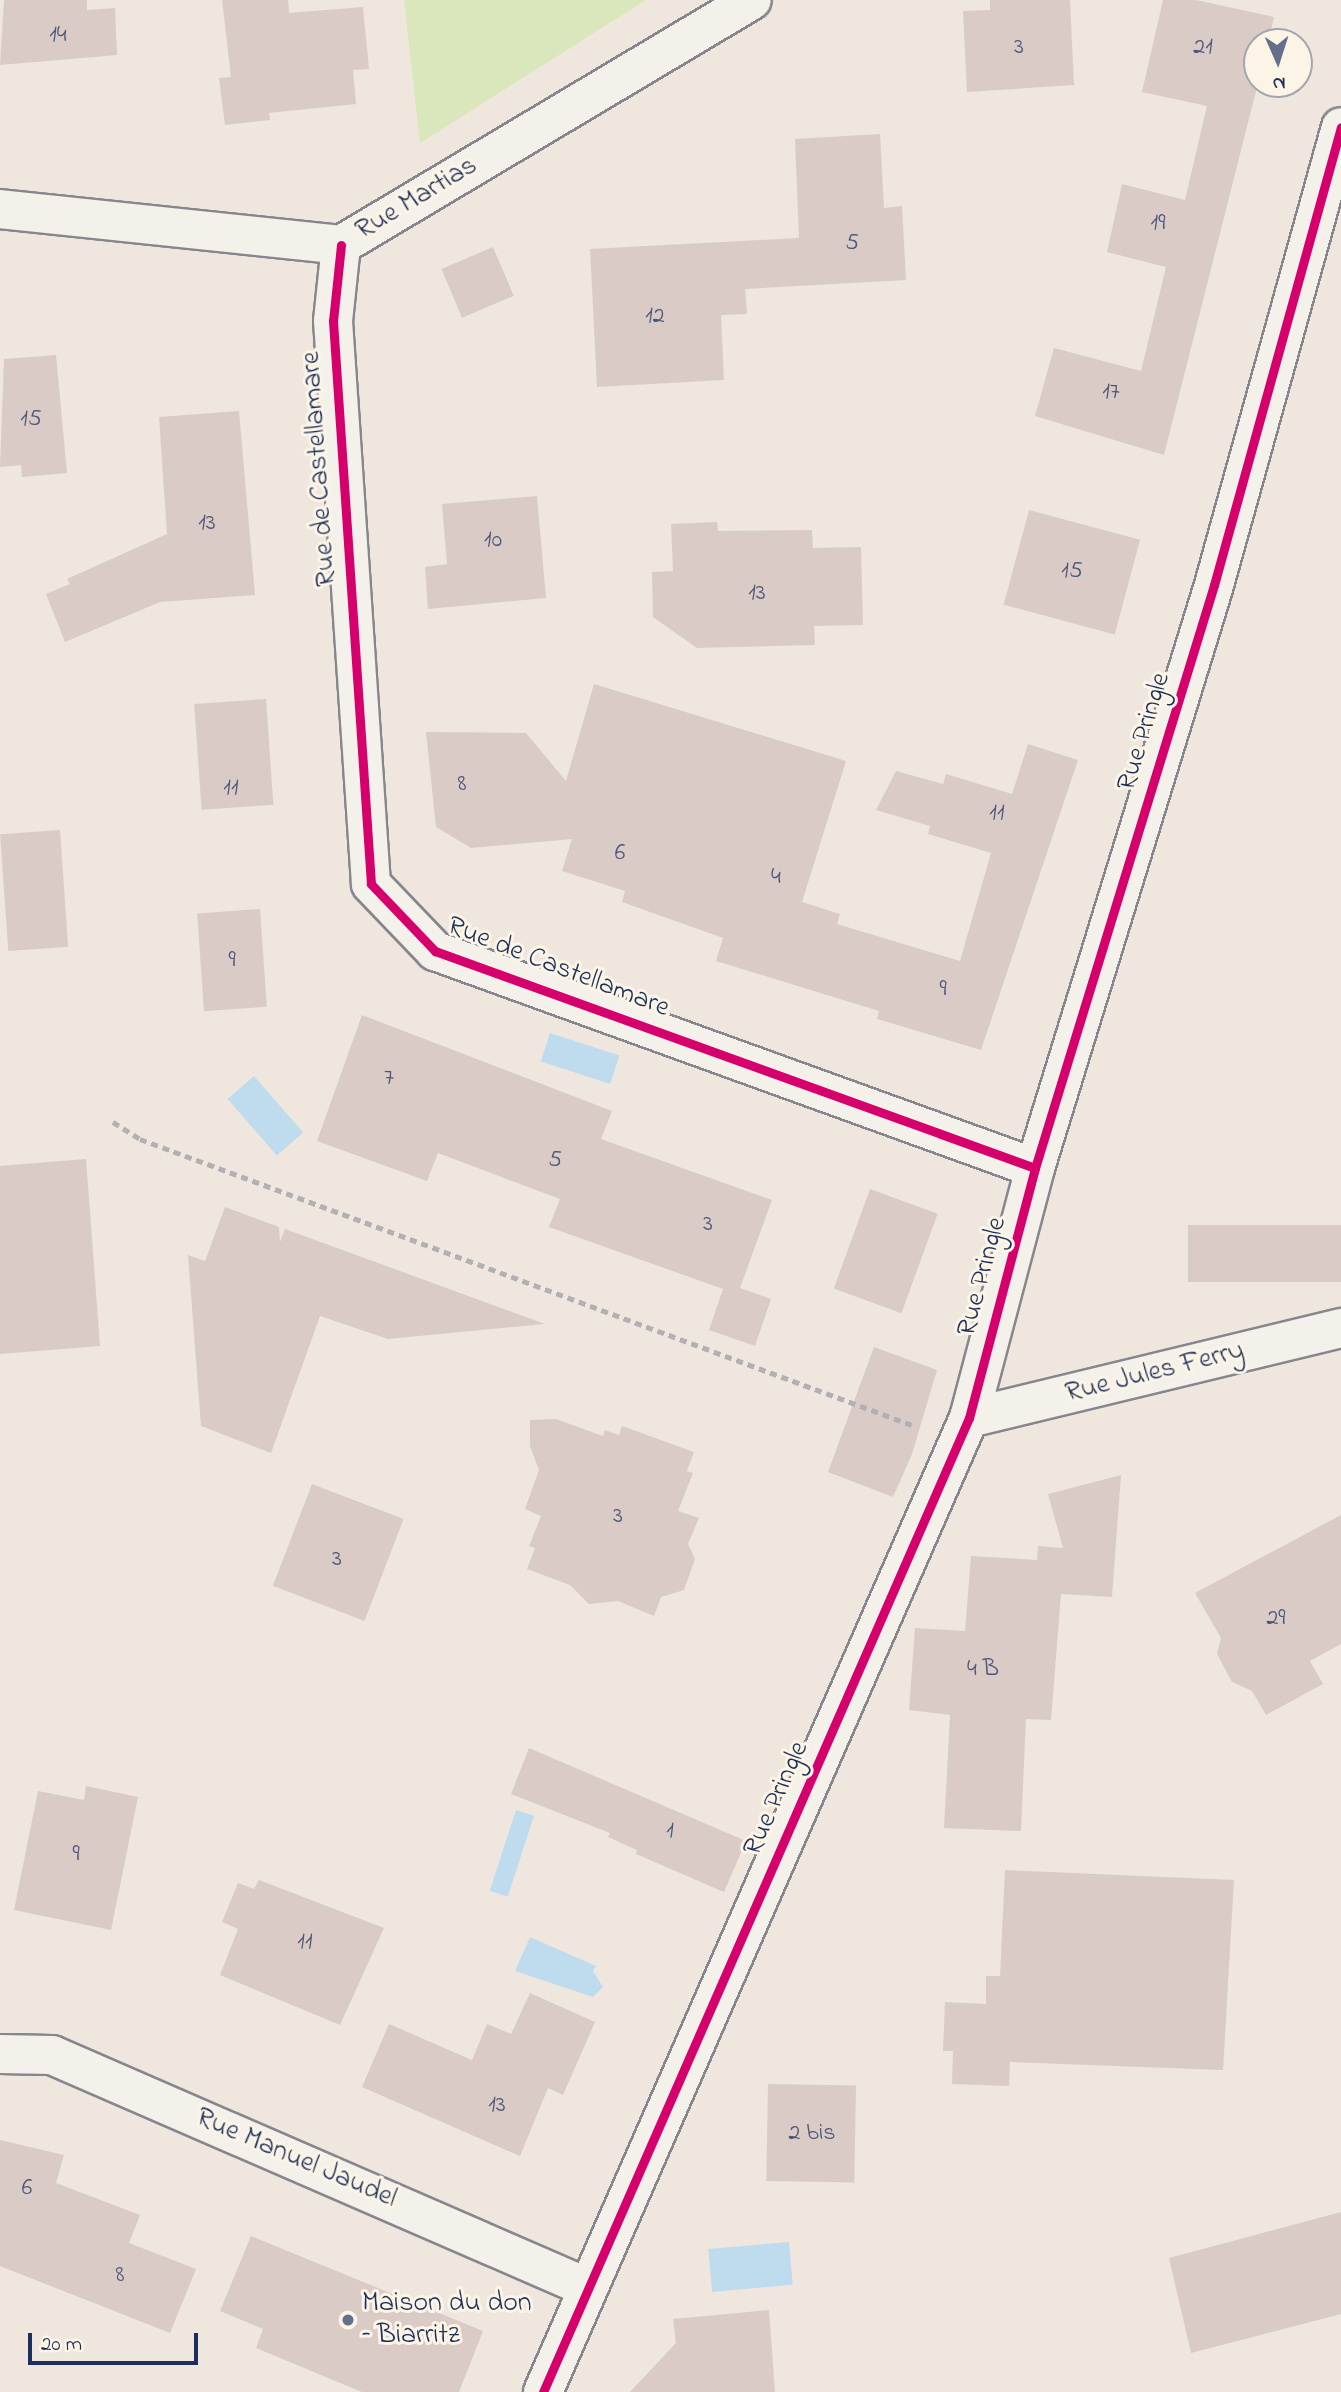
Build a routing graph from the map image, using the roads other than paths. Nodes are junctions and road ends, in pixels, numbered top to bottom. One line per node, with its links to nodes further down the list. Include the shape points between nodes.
1 (752, 0): 4 (street, Rue Martias)
2 (1341, 127): 5 (street, Rue Pringle, via 1214,585)
3 (0, 209): 4 (street, Rue Martias)
4 (341, 245): 5 (street, Rue de Castellamare, via 333,321 371,884 435,951)
5 (1035, 1168): 7 (street, Rue Pringle)
6 (1341, 1328): 7 (street, Rue Jules Ferry)
7 (964, 1430): 9 (street, Rue Pringle)
8 (0, 2054): 9 (street, Rue Manuel Jaudel, via 52,2055)
9 (586, 2287): 10 (street, Rue Pringle)
10 (543, 2392)

